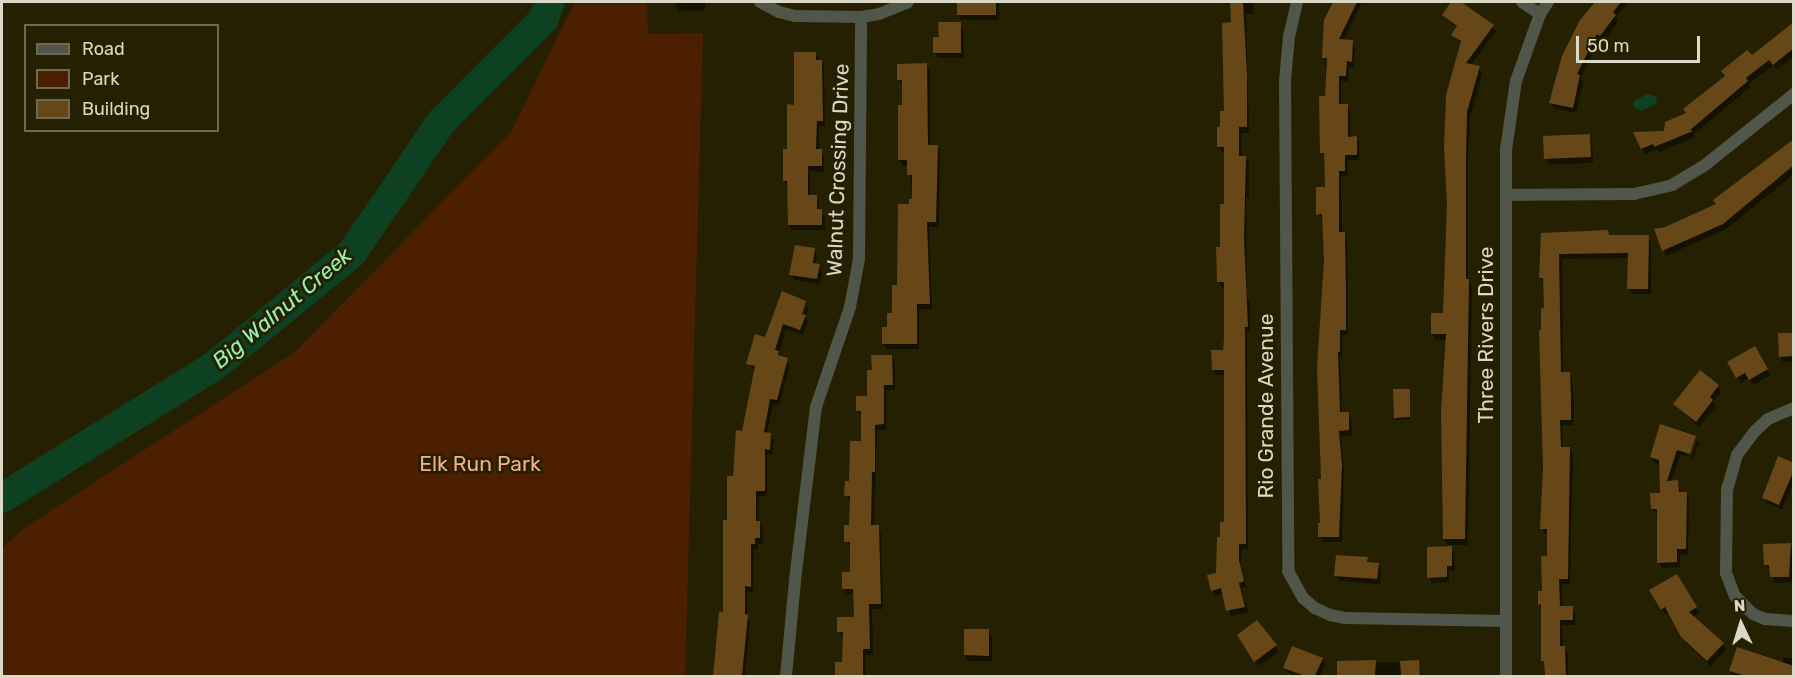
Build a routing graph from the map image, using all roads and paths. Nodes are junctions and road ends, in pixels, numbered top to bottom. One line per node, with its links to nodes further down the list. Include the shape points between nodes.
1 (760, 2): 7 (street, via 795,16)
2 (908, 2): 7 (street)
3 (1297, 2): 11 (street, Rio Grande Avenue, via 1285,81 1288,572 1303,598 1330,615)
4 (1522, 2): 6 (street)
5 (1548, 2): 6 (street, Three Rivers Drive)
6 (1540, 14): 9 (street, Three Rivers Drive, via 1524,53 1509,113)
7 (861, 17): 13 (street, Walnut Crossing Drive, via 860,259 850,307 816,407)
8 (1794, 94): 9 (street, via 1705,165 1672,186 1634,194)
9 (1506, 195): 11 (street, Three Rivers Drive)
10 (1794, 408): 12 (street, via 1768,419 1755,430 1737,455 1726,489 1726,573 1735,596 1753,614)
11 (1506, 621): 14 (street, Three Rivers Drive)
12 (1794, 621)
13 (786, 676)
14 (1506, 676)

